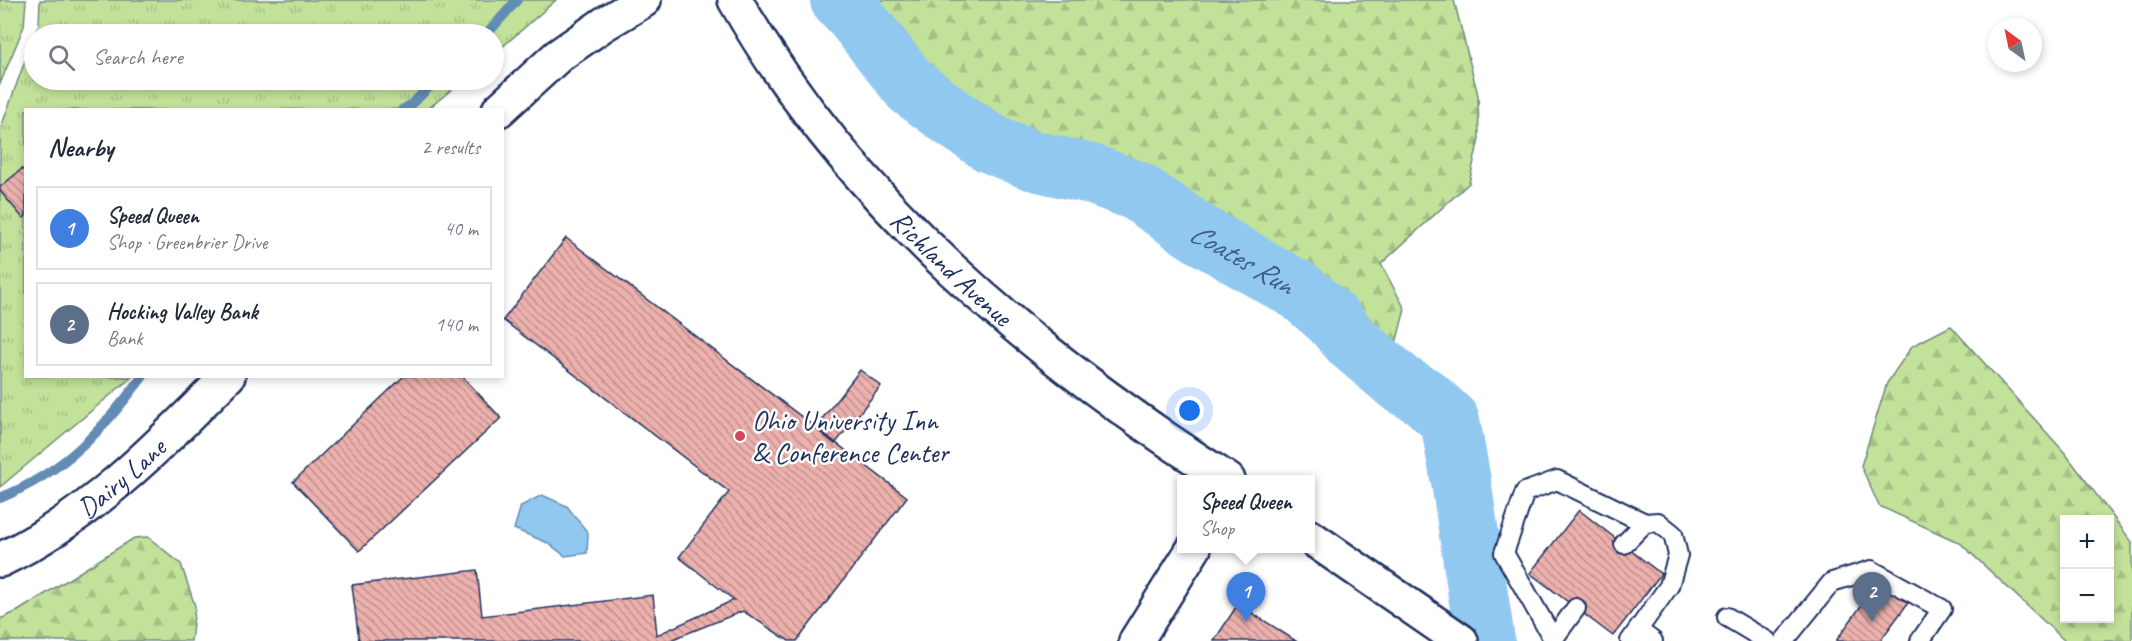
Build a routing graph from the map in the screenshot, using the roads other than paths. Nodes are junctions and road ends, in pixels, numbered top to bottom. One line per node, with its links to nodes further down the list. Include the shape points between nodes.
1 (644, 0): 3 (main road, via 558,56)
2 (735, 0): 5 (main road, Richland Avenue, via 812,117 908,227 1015,327 1118,406)
3 (501, 108)
4 (226, 378): 10 (main road, Dairy Lane, via 105,493 30,546)
5 (1221, 475)
6 (1646, 523): 8 (lane); 13 (lane, via 1658,522 1673,534 1678,555 1669,586); 14 (lane, via 1557,480 1525,492 1503,553)
7 (1315, 540): 16 (main road)
8 (1624, 544)
9 (1191, 553): 15 (main road)
10 (0, 560)
11 (1576, 608): 14 (lane)
12 (1727, 617): 18 (lane)
13 (1634, 636): 17 (lane)
14 (1553, 640)
15 (1136, 641)
16 (1461, 641)
17 (1653, 641)
18 (1767, 641)
19 (1784, 641): 20 (lane, via 1832,582 1871,570 1942,609)
20 (1920, 641)

